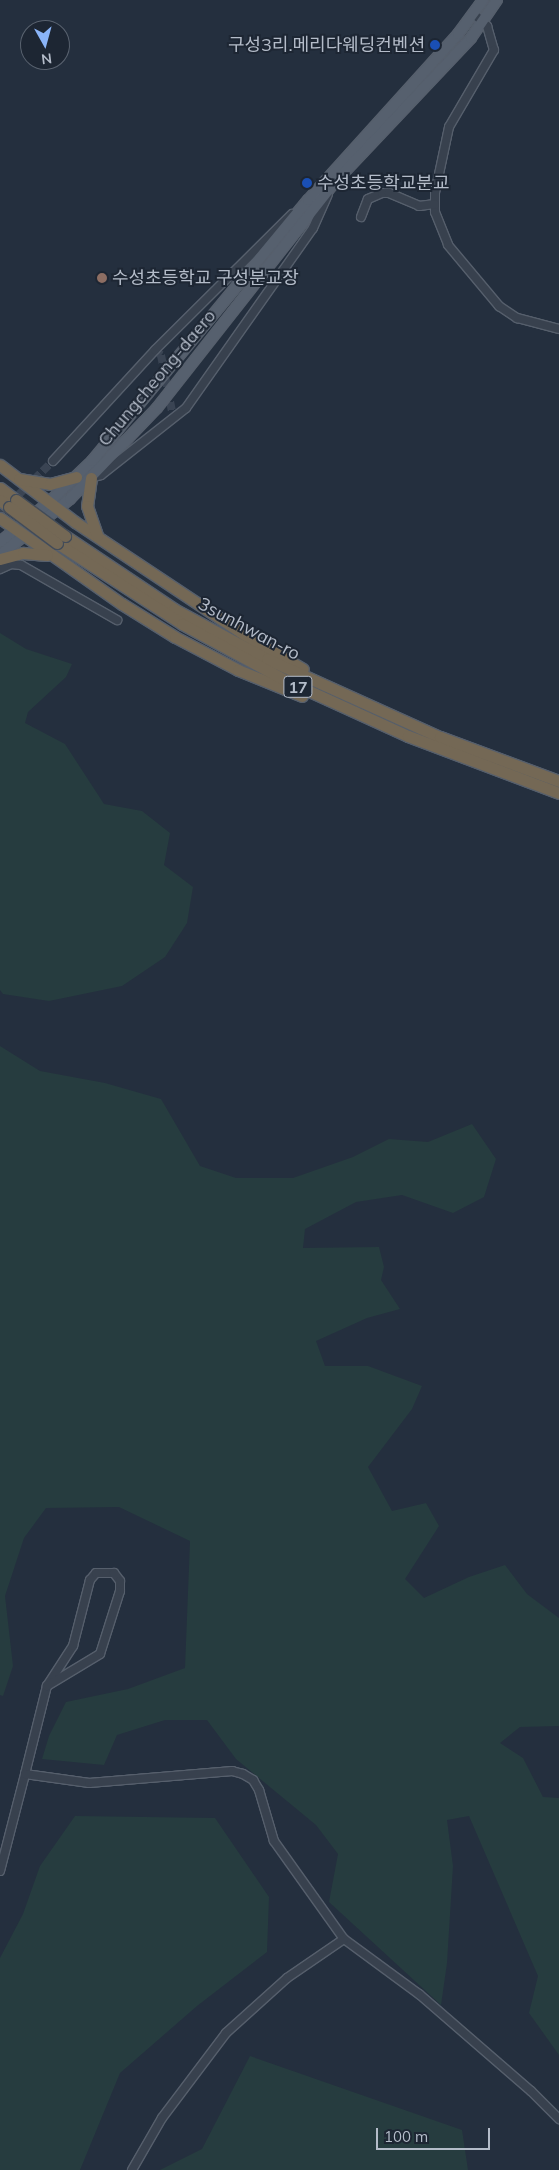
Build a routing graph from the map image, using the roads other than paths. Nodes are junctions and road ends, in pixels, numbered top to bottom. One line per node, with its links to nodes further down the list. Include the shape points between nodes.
1 (483, 0): 3 (main road, Chungcheong-daero)
2 (497, 0): 4 (main road, Chungcheong-daero)
3 (474, 14): 4 (street); 6 (main road, Chungcheong-daero)
4 (482, 22): 5 (main road, Chungcheong-daero, via 446,66); 7 (street, via 492,38 494,50 449,127)
5 (335, 182): 14 (main road, Chungcheong-daero, via 157,408); 14 (street, via 313,228 186,408 101,476)
6 (308, 200): 10 (street, via 155,350); 12 (main road, Chungcheong-daero, via 130,419)
7 (435, 204): 8 (street, via 419,206 390,193 382,193 368,199); 9 (street, via 448,245 499,306 517,318)
8 (361, 217)
9 (559, 328)
10 (54, 461)
11 (0, 465): 13 (highway)
12 (76, 477): 13 (highway, via 43,484); 18 (main road, Chungcheong-daero)
13 (15, 478): 16 (highway)
14 (91, 478): 18 (main road, Chungcheong-daero); 21 (highway, via 87,506)
15 (0, 488): 17 (highway, 3sunhwan-ro / 17)
16 (29, 490): 18 (highway); 19 (highway)
17 (8, 502): 22 (highway, 3sunhwan-ro / 17, bridge)
18 (57, 510): 20 (main road, Chungcheong-daero); 21 (highway); 24 (highway)
19 (1, 518): 20 (highway)
20 (19, 533): 23 (main road, Chungcheong-daero); 24 (highway); 25 (main road, Chungcheong-daero)
21 (98, 536): 30 (highway, via 266,648)
22 (61, 539): 30 (highway, 3sunhwan-ro / 17, via 216,632); 31 (highway, 3sunhwan-ro / 17, via 133,594 224,648 319,697)
23 (0, 542)
24 (36, 546): 26 (highway)
25 (0, 555)
26 (52, 556): 27 (highway, via 31,553); 31 (highway, via 122,604 207,655 269,683)
27 (0, 560)
28 (0, 569): 29 (street, via 11,564 21,565)
29 (117, 620)
30 (379, 712): 32 (highway, 3sunhwan-ro / 17)
31 (408, 736): 33 (highway, 3sunhwan-ro / 17)
32 (559, 781)
33 (559, 793)
34 (47, 1686): 34 (street, via 74,1646 90,1580 96,1574 114,1573 120,1581 120,1591 100,1654); 35 (street)
35 (25, 1774): 36 (street); 37 (street, via 89,1783 232,1771 244,1774 259,1790 274,1841)
36 (0, 1871)
37 (344, 1939): 38 (street, via 419,1994); 39 (street, via 287,1978 226,2033 167,2110)
38 (559, 2119)
39 (132, 2170)

